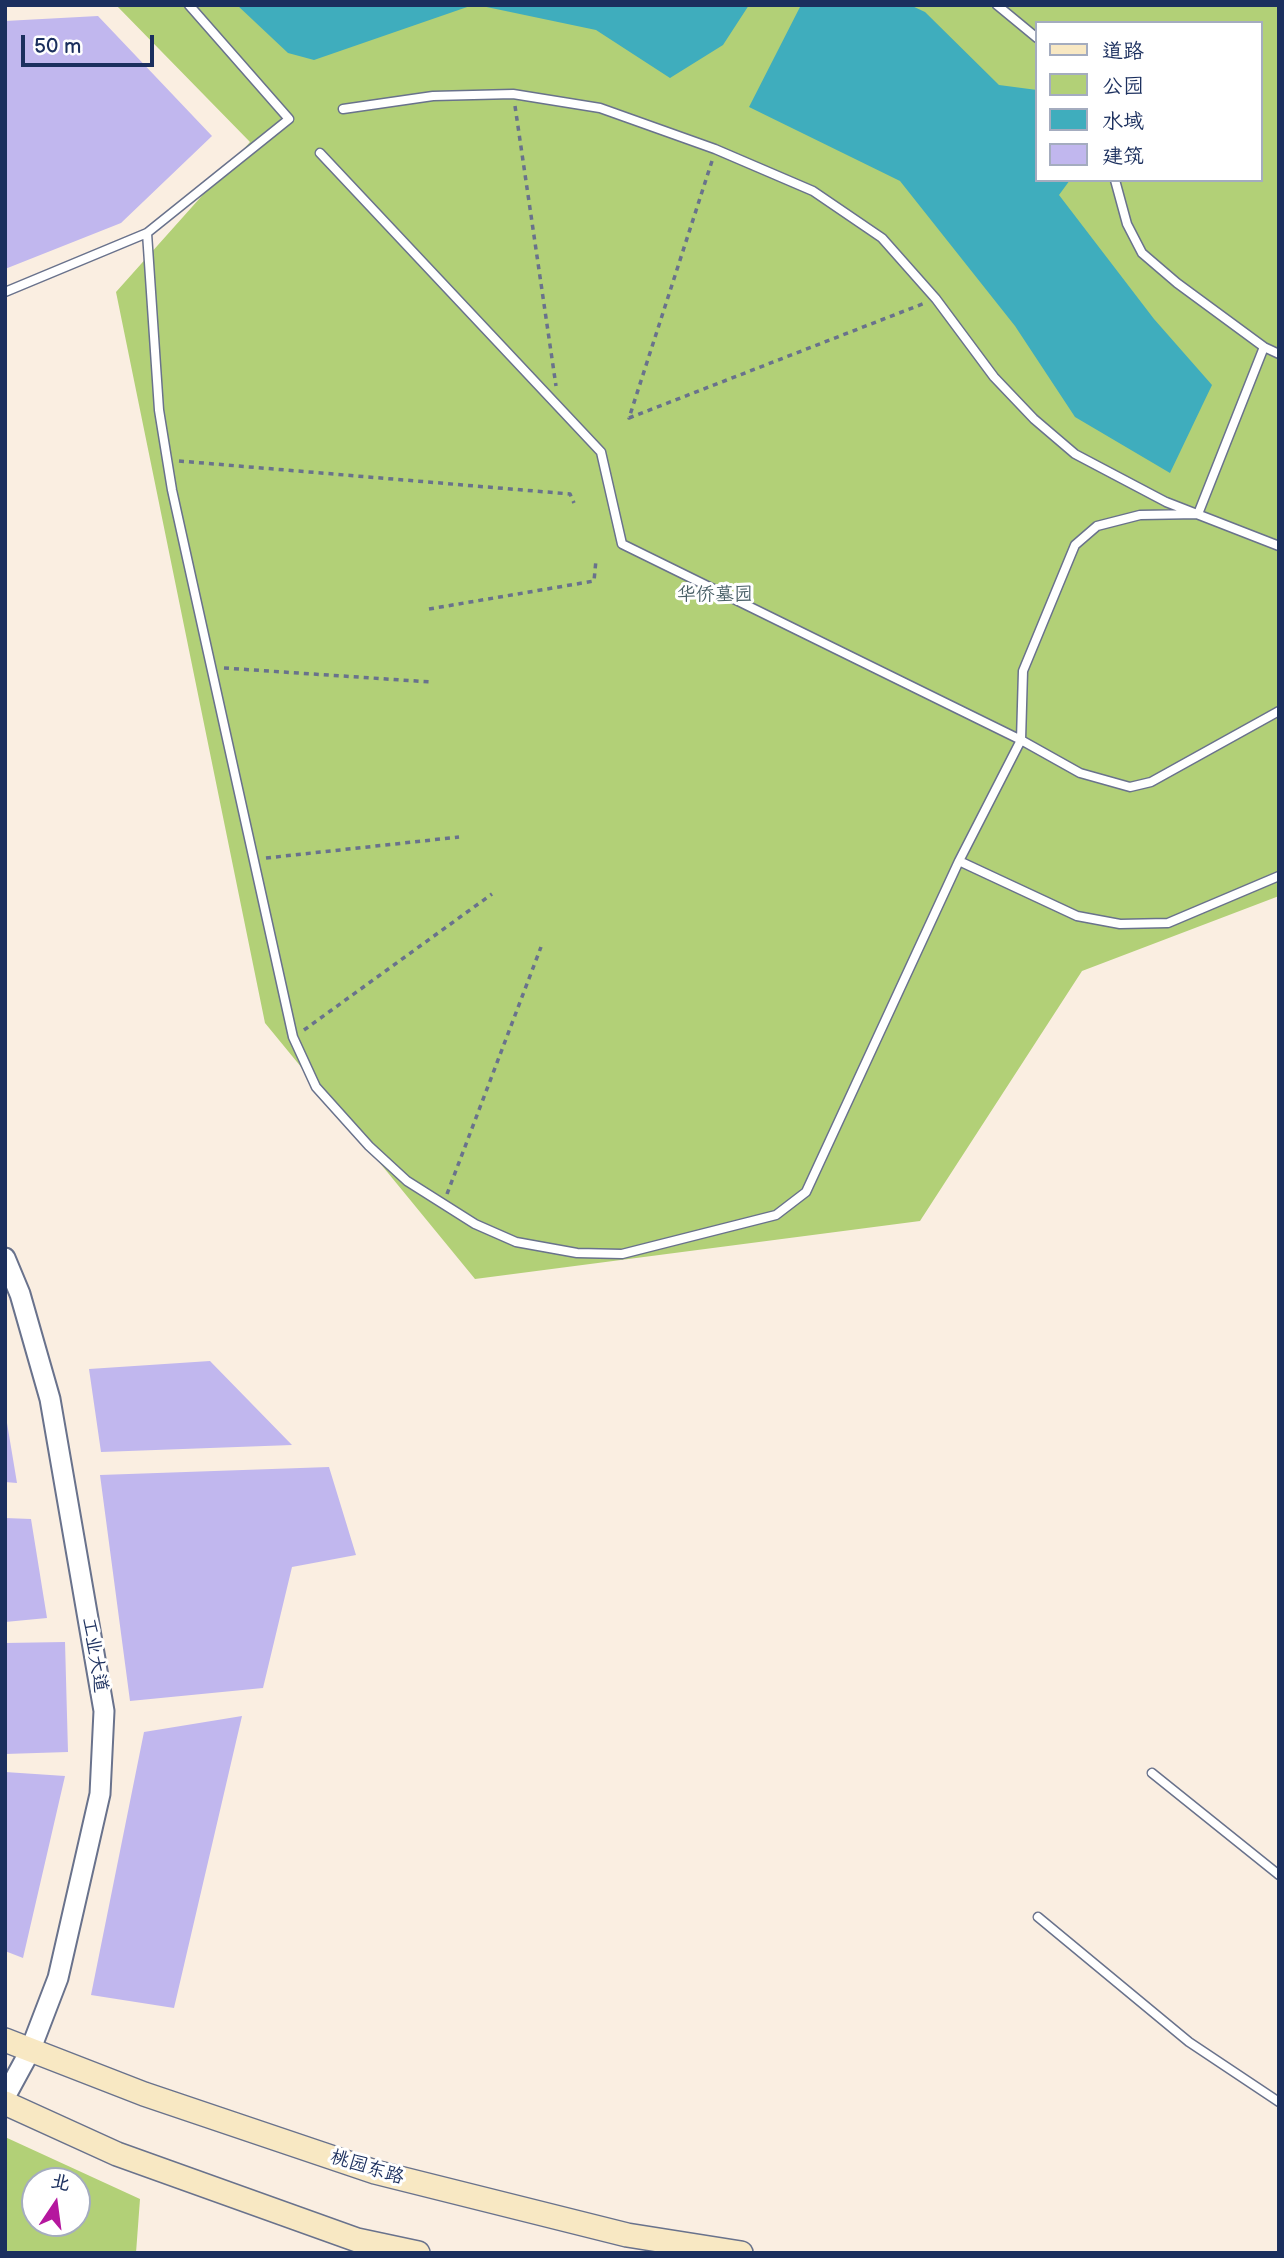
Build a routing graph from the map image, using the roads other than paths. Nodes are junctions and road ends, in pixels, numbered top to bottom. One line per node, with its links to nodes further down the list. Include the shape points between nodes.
1 (189, 5): 7 (lane, via 289,119)
2 (997, 5): 3 (lane)
3 (1036, 37)
4 (343, 109): 11 (lane, via 433,96 513,94 600,108 715,149 813,191 882,238 936,299 994,377 1075,454)
5 (320, 153): 14 (lane, via 601,452 622,544)
6 (1116, 182): 9 (lane, via 1127,224 1142,253)
7 (147, 233): 8 (lane); 15 (lane, via 159,410 172,490 293,1038 316,1087 407,1181 475,1224 516,1242 577,1253 622,1254 776,1215 806,1192)
8 (5, 292)
9 (1264, 347): 10 (lane); 11 (lane)
10 (1279, 354)
11 (1198, 514): 12 (lane); 14 (lane, via 1140,515 1097,526 1075,545 1023,671)
12 (1279, 546)
13 (1279, 711): 14 (lane, via 1151,782 1130,787 1080,774)
14 (1021, 740): 15 (lane)
15 (959, 861): 16 (lane, via 1077,916 1120,924 1168,923)
16 (1279, 876)
17 (5, 1258): 22 (street, 工业大道, via 50,1399 104,1711 100,1794 58,1978)
18 (1152, 1773): 19 (lane)
19 (1279, 1875)
20 (1038, 1917): 25 (lane, via 1189,2042)
21 (5, 2040): 22 (main road, 桃园东路)
22 (30, 2051): 23 (street, 工业大道); 24 (street, 工业大道); 28 (main road, 桃园东路, via 375,2172 627,2235)
23 (5, 2073)
24 (5, 2096)
25 (1279, 2102)
26 (5, 2103): 27 (main road, via 117,2154 357,2240)
27 (418, 2253)
28 (741, 2253)

